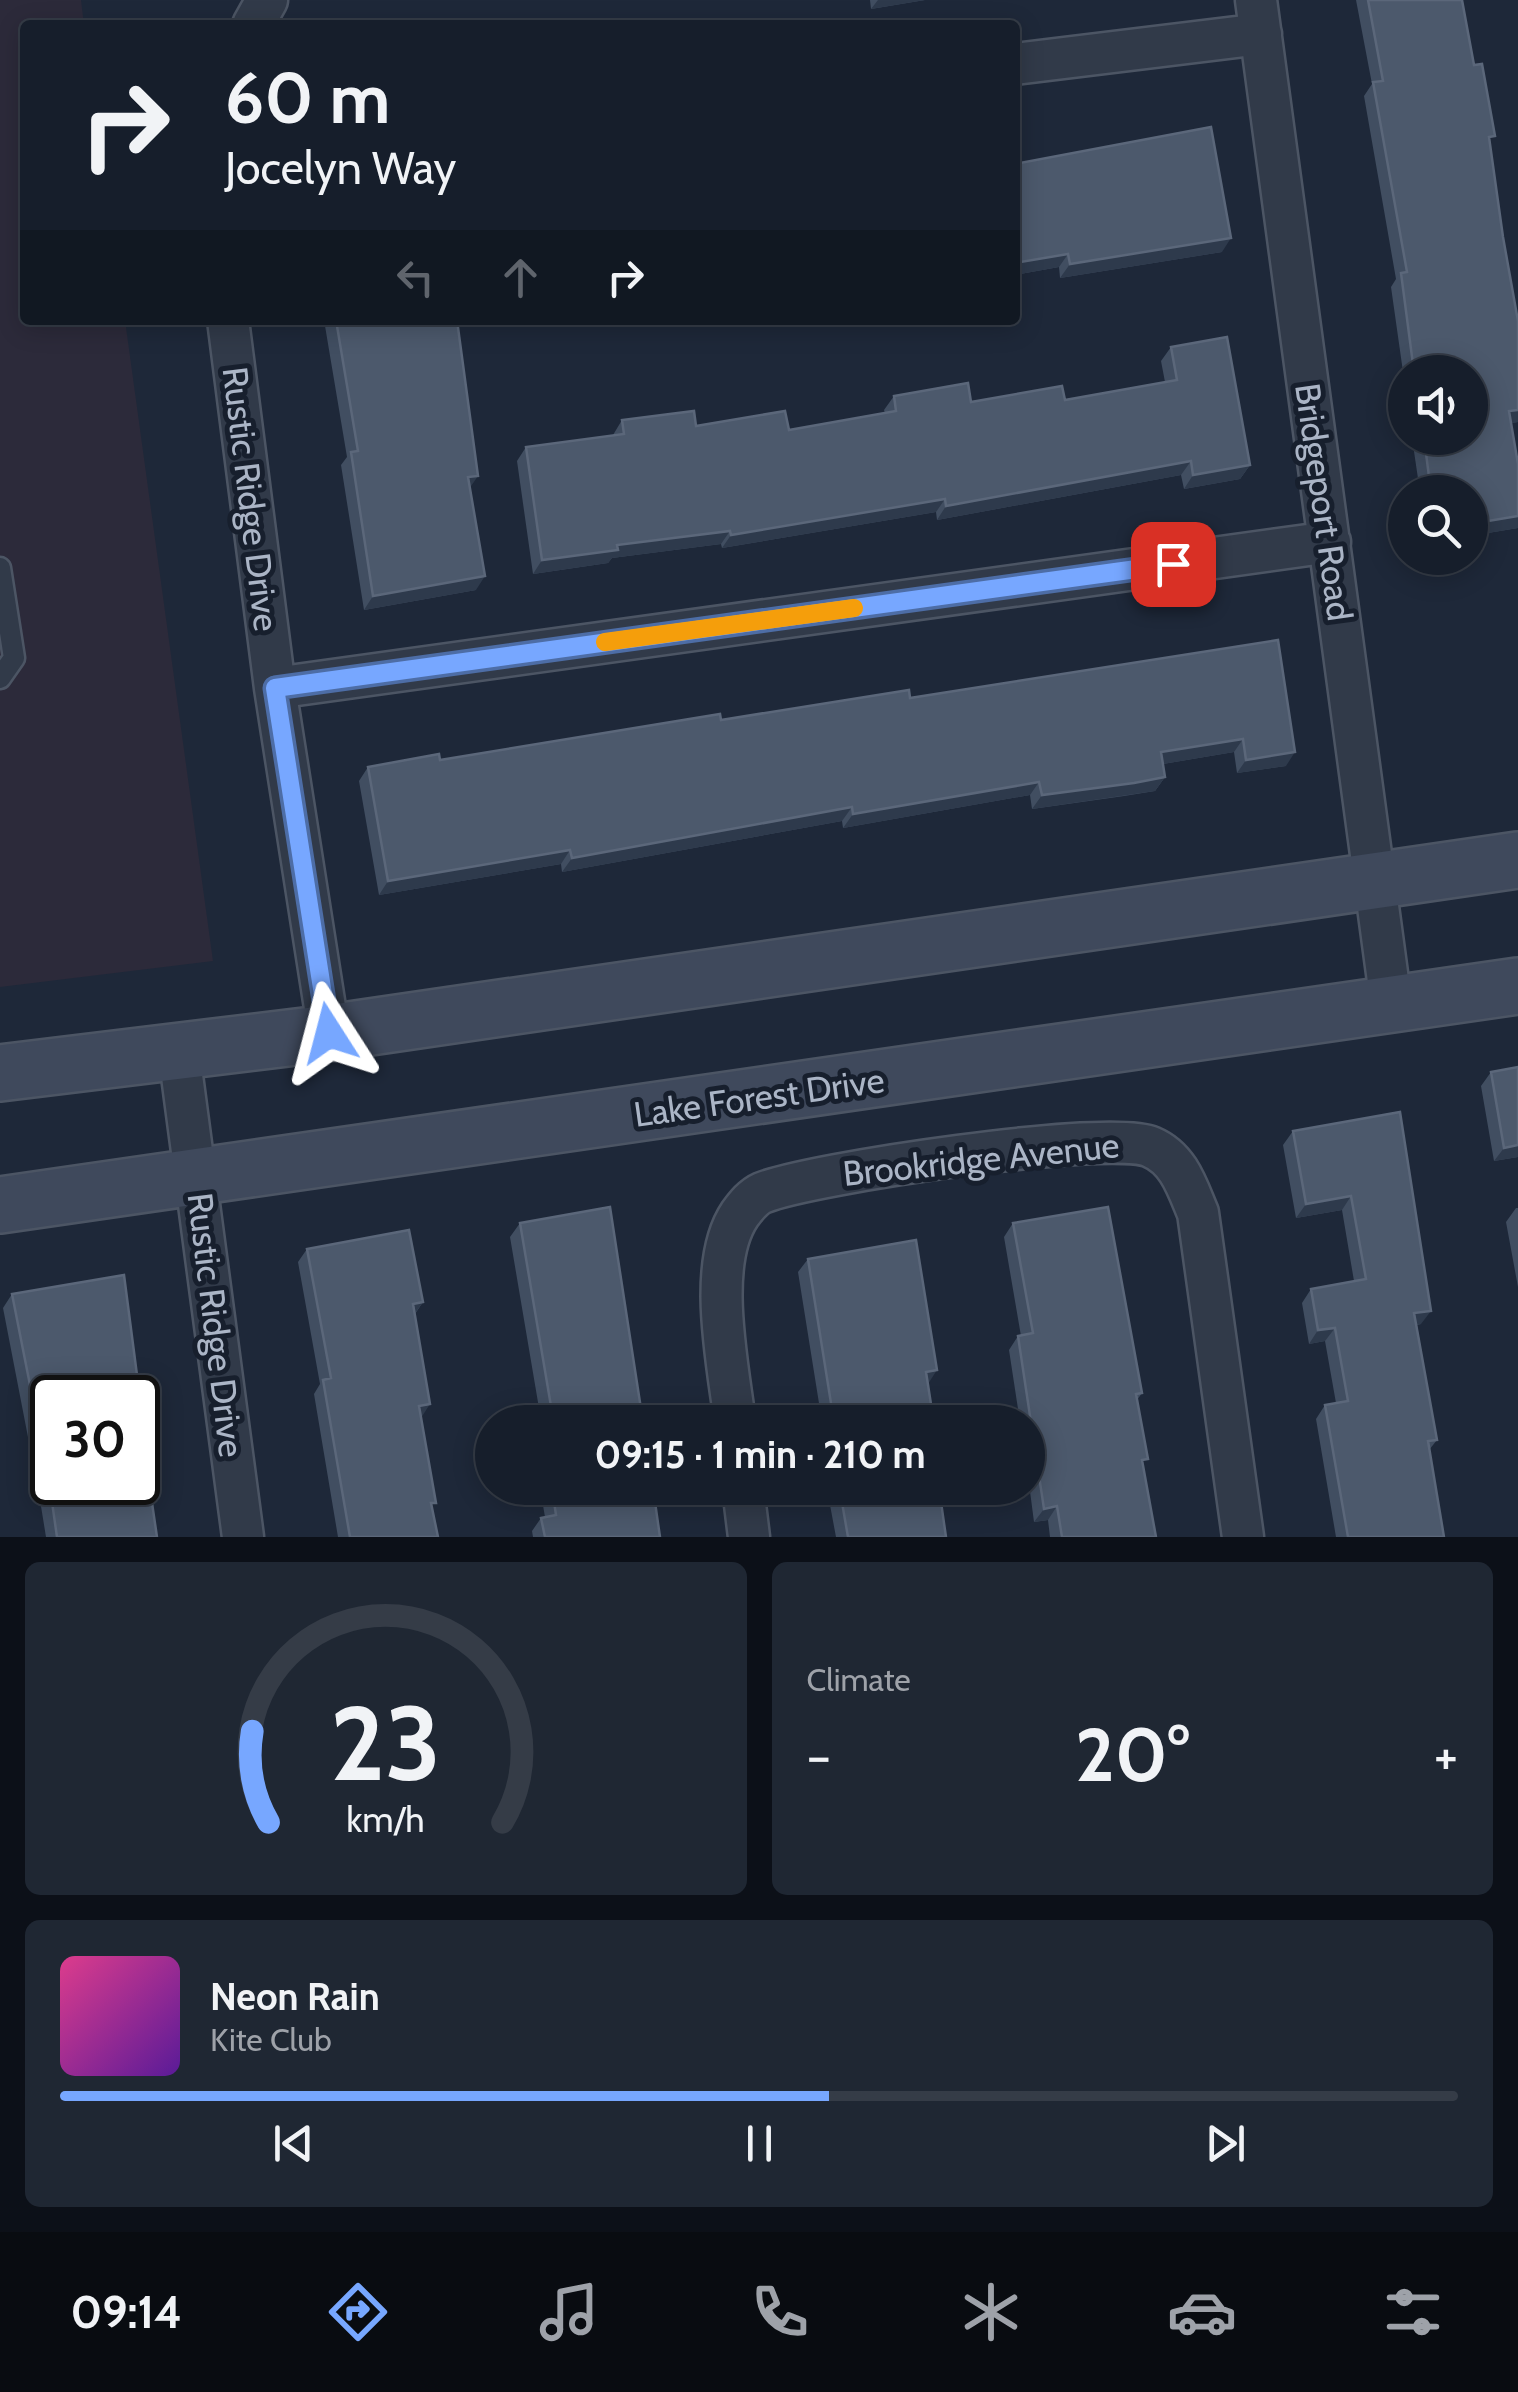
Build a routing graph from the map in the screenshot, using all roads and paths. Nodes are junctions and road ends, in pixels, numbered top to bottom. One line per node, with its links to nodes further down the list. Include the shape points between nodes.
1 (1259, 17): 2 (street); 4 (street, Bridgeport Road)
2 (1020, 63)
3 (229, 325): 7 (street, Rustic Ridge Drive)
4 (1330, 542): 7 (street); 9 (street, Bridgeport Road)
5 (0, 568): 6 (lane, via 14,658)
6 (0, 678)
7 (275, 688): 12 (street, Rustic Ridge Drive)
8 (1518, 860): 9 (main road)
9 (1376, 880): 11 (street, Bridgeport Road); 12 (main road)
10 (1518, 986): 11 (main road, Lake Forest Drive)
11 (1391, 1004): 15 (main road, Lake Forest Drive)
12 (329, 1033): 13 (main road)
13 (180, 1053): 14 (main road); 15 (street, Rustic Ridge Drive)
14 (0, 1074)
15 (197, 1179): 16 (main road, Lake Forest Drive); 19 (street, Rustic Ridge Drive)
16 (0, 1206)
17 (733, 1405): 21 (street, Brookridge Avenue, via 724,1327 728,1241 756,1195 794,1182 1128,1140 1152,1147 1184,1177 1198,1212)
18 (745, 1505): 20 (street)
19 (243, 1537)
20 (749, 1537)
21 (1243, 1537)

